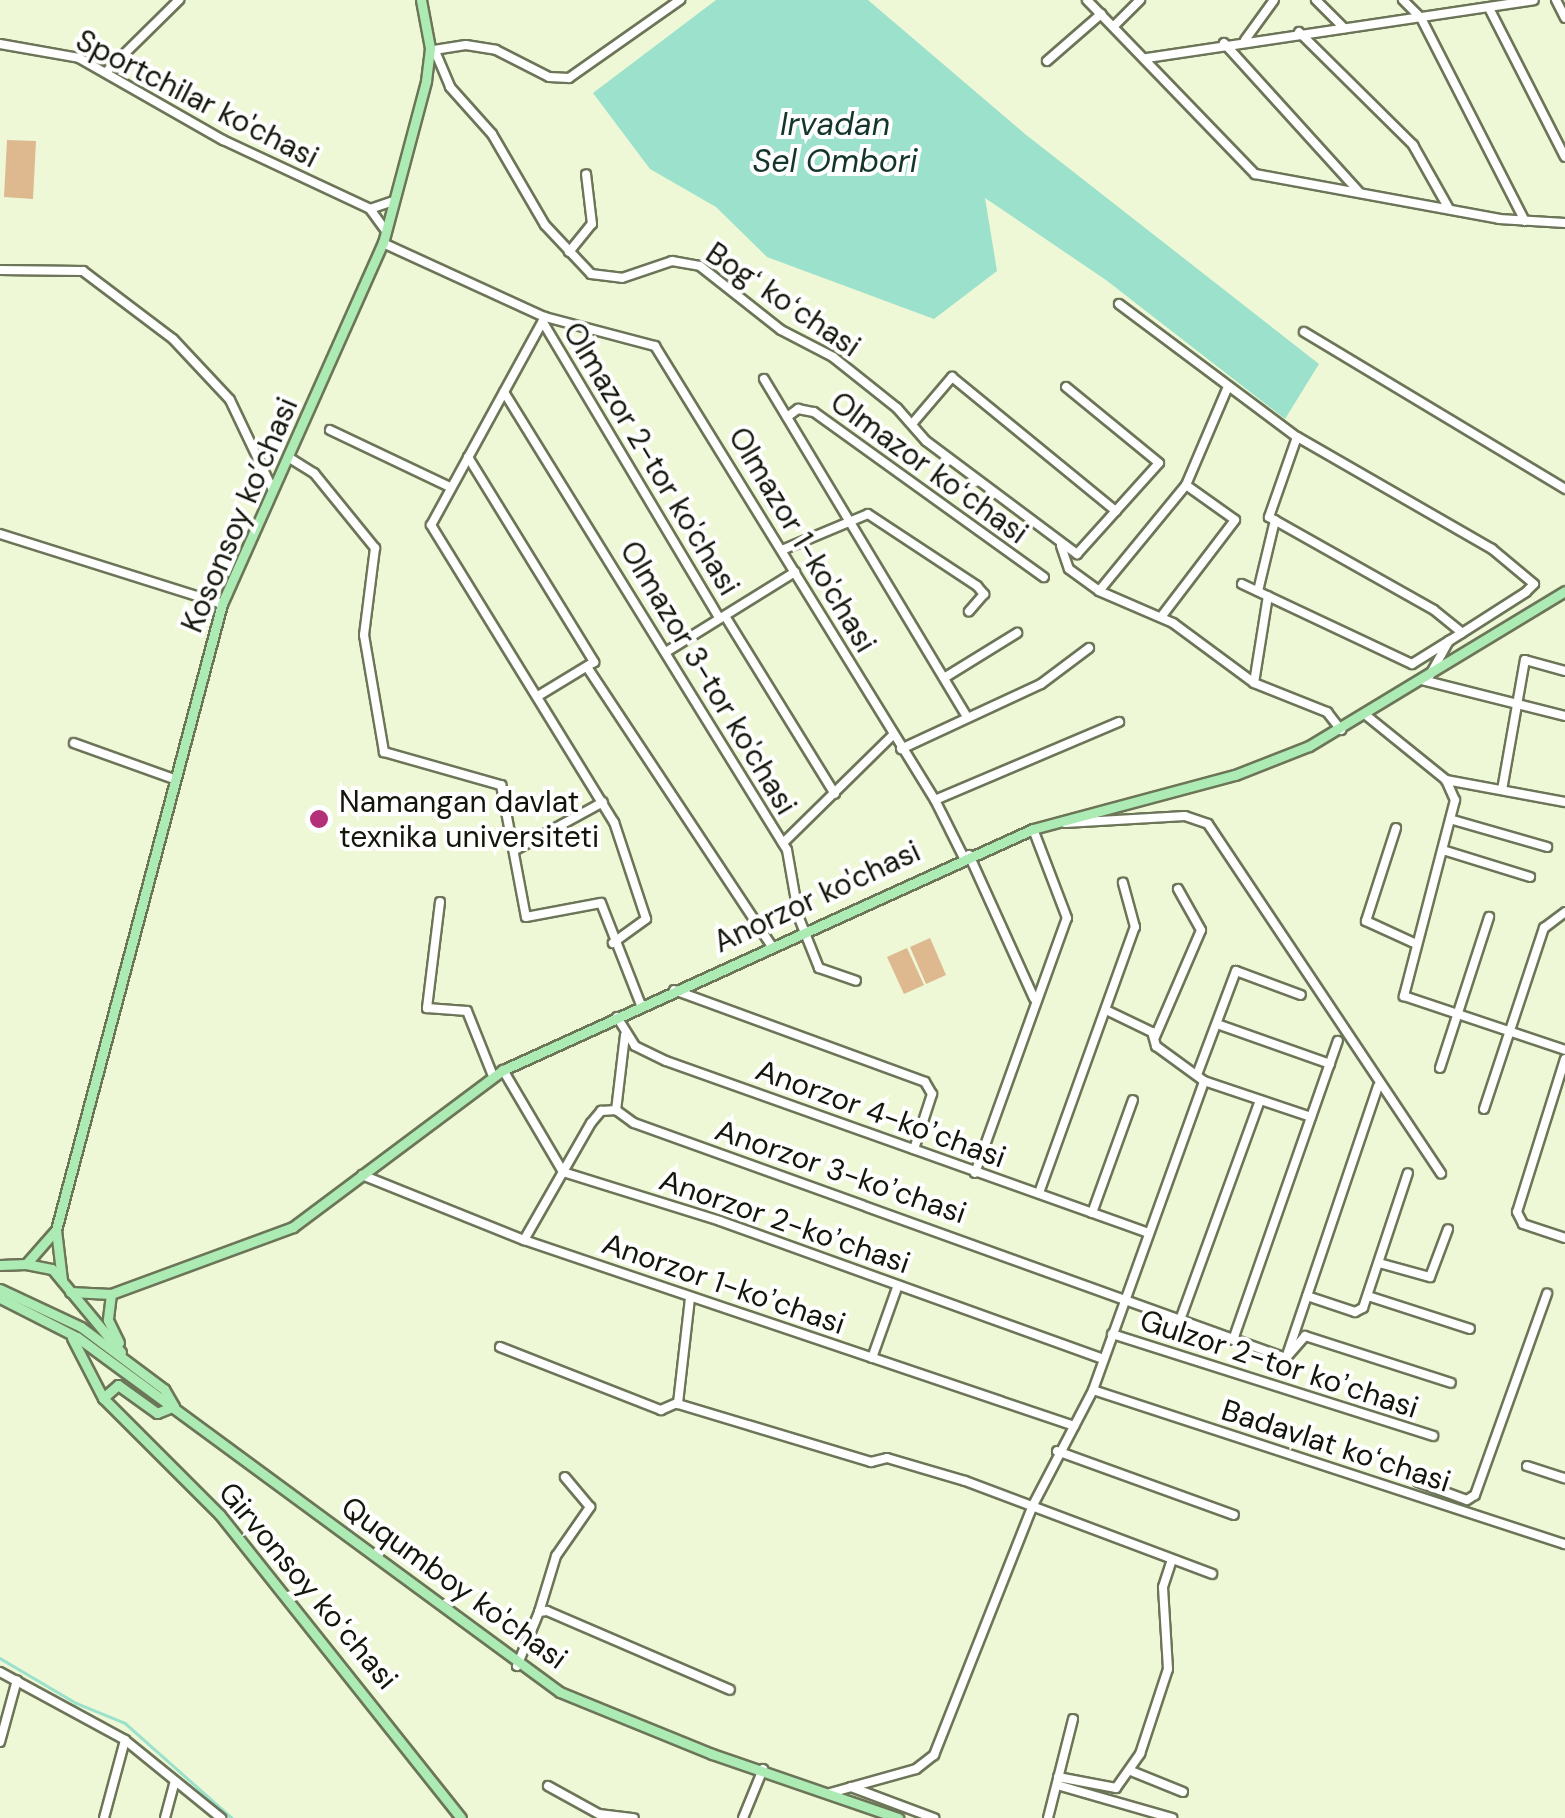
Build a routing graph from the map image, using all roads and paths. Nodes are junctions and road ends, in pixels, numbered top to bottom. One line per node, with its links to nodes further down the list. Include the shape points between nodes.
1 (179, 0): 24 (street)
2 (421, 0): 21 (main road, Kosonsoy ko’chasi)
3 (680, 0): 21 (street, via 568,78 549,77 496,50)
4 (1087, 0): 12 (street)
5 (1140, 0): 15 (street)
6 (1274, 0): 18 (street)
7 (1316, 0): 16 (street)
8 (1402, 0): 13 (street)
9 (1534, 0): 11 (street)
10 (1556, 0): 14 (street)
11 (1495, 5): 13 (street); 25 (street)
12 (1101, 14): 15 (street); 23 (street)
13 (1421, 18): 16 (street); 31 (street)
14 (1565, 18)
15 (1114, 26): 22 (street)
16 (1344, 28): 17 (street)
17 (1300, 32): 18 (street); 30 (street, via 1413,145)
18 (1245, 40): 19 (street)
19 (1224, 43): 22 (street); 27 (street)
20 (0, 44): 24 (street, Sportchilar ko'chasi, via 41,48)
21 (433, 49): 28 (main road, Kosonsoy ko’chasi); 35 (street, Bogʻ koʻchasi, via 450,87 492,134 545,226)
22 (1147, 58): 27 (street, via 1255,174)
23 (1047, 61)
24 (106, 72): 29 (street, Sportchilar ko'chasi, via 223,140)
25 (1565, 157)
26 (586, 174): 35 (street, via 592,224)
27 (1360, 193): 30 (street)
28 (396, 197): 29 (street); 33 (main road, Kosonsoy ko’chasi)
29 (370, 209): 33 (street)
30 (1449, 210): 31 (street)
31 (1525, 221): 32 (street)
32 (1565, 223)
33 (386, 231): 34 (main road, Kosonsoy ko’chasi)
34 (383, 243): 38 (street, Olmazor 1-ko'chasi); 48 (main road, Kosonsoy ko’chasi)
35 (568, 252): 45 (street, Bogʻ koʻchasi, via 606,279 672,261 700,266 781,330 833,357)
36 (0, 270): 53 (street, via 83,271 173,338 230,400)
37 (1119, 304): 42 (street)
38 (544, 320): 43 (street); 59 (street, Olmazor 1-ko'chasi, via 654,346); 68 (street, Olmazor 2-tor ko'chasi)
39 (1304, 332): 52 (street)
40 (764, 379): 44 (street, Olmazor koʻchasi)
41 (1066, 387): 54 (street, via 1158,461)
42 (1227, 389): 47 (street); 50 (street)
43 (504, 392): 49 (street); 74 (street, Olmazor 3-tor ko'chasi)
44 (787, 417): 55 (street, Olmazor koʻchasi); 61 (street, Olmazor koʻchasi, via 798,409 814,412)
45 (912, 424): 54 (street, via 952,377); 58 (street, Bogʻ koʻchasi)
46 (330, 430): 51 (street)
47 (1297, 437): 56 (street, via 1269,517); 71 (street, via 1531,576 1526,592)
48 (288, 457): 53 (main road, Kosonsoy ko’chasi); 103 (street, via 314,473 375,548 364,634 384,752 500,786)
49 (468, 457): 51 (street); 75 (street, via 594,662)
50 (1186, 485): 63 (street); 69 (street, via 1235,520)
51 (450, 488): 80 (street, via 431,525)
52 (1565, 489)
53 (273, 490): 66 (main road, Kosonsoy ko’chasi)
54 (1116, 511): 58 (street, via 1080,552)
55 (848, 517): 59 (street); 67 (street, via 868,514 977,586 984,594); 77 (street, Olmazor koʻchasi)
56 (1275, 520): 65 (street); 71 (street, via 1434,610)
57 (0, 534): 66 (street)
58 (1061, 546): 63 (street, Bogʻ koʻchasi, via 1068,569)
59 (782, 550): 60 (street, Olmazor 1-ko'chasi)
60 (795, 572): 68 (street); 87 (street, Olmazor 1-ko'chasi)
61 (1044, 577)
62 (1242, 584): 65 (street)
63 (1099, 591): 69 (street)
64 (1565, 591): 78 (main road, Anorzor ko'chasi)
65 (1263, 594): 72 (street, via 1406,662); 79 (street)
66 (222, 604): 90 (main road, Kosonsoy ko’chasi)
67 (969, 612)
68 (722, 617): 74 (street); 93 (street, Olmazor 2-tor ko'chasi)
69 (1161, 617): 79 (street)
70 (1017, 633): 77 (street)
71 (1462, 634): 72 (street)
72 (1449, 642): 78 (street)
73 (1089, 648): 82 (street, via 1041,684)
74 (666, 652): 101 (street, Olmazor 3-tor ko'chasi)
75 (586, 667): 80 (street); 115 (street)
76 (1565, 671): 81 (street, via 1524,660)
77 (944, 678): 82 (street, Olmazor koʻchasi)
78 (1426, 678): 81 (street); 83 (main road, Anorzor ko'chasi)
79 (1254, 683): 86 (street, via 1327,712)
80 (538, 696): 95 (street)
81 (1516, 703): 84 (street); 92 (street)
82 (966, 715): 89 (street)
83 (1366, 716): 86 (main road, Anorzor ko'chasi); 91 (street)
84 (1565, 716)
85 (1119, 722): 94 (street)
86 (1341, 730): 98 (main road, Anorzor ko'chasi, via 1235,775)
87 (893, 736): 89 (street, Olmazor 1-ko'chasi); 93 (street)
88 (74, 743): 90 (street)
89 (901, 749): 94 (street, Olmazor 1-ko'chasi)
90 (174, 778): 150 (main road, Kosonsoy ko’chasi)
91 (1446, 780): 92 (street); 97 (street, via 1456,800)
92 (1502, 790): 96 (street)
93 (835, 794): 101 (street)
94 (935, 800): 105 (street, Olmazor 1-ko'chasi)
95 (603, 802): 103 (street); 113 (street, via 635,873 646,919)
96 (1565, 802)
97 (1454, 820): 102 (street); 104 (street)
98 (1046, 824): 100 (main road, Anorzor ko'chasi); 135 (street, via 1185,816 1208,824)
99 (1396, 828): 114 (street, via 1366,921)
100 (1033, 829): 105 (main road, Anorzor ko'chasi); 119 (street, via 1067,918)
101 (783, 843): 112 (street, Olmazor 3-tor ko'chasi)
102 (1547, 848)
103 (515, 850): 113 (street, via 526,916 599,902)
104 (1446, 851): 106 (street); 114 (street)
105 (967, 856): 112 (main road, Anorzor ko'chasi); 119 (street, Olmazor 1-ko'chasi)
106 (1530, 877)
107 (1123, 883): 121 (street, via 1134,927)
108 (1178, 889): 127 (street, via 1201,930)
109 (440, 902): 133 (street, via 427,1008 467,1010)
110 (1565, 912): 125 (street, via 1544,928)
111 (1488, 917): 122 (street)
112 (804, 930): 115 (main road, Anorzor ko'chasi); 116 (street, Olmazor 3-tor ko'chasi, via 819,968)
113 (613, 943): 120 (street)
114 (1416, 944): 122 (street, via 1404,996)
115 (771, 945): 117 (main road, Anorzor ko'chasi)
116 (856, 981)
117 (674, 990): 120 (main road, Anorzor ko'chasi); 141 (street, via 925,1082 932,1094)
118 (1301, 996): 124 (street, via 1236,971)
119 (1034, 998): 143 (street)
120 (642, 1005): 123 (main road, Anorzor ko'chasi)
121 (1106, 1010): 127 (street); 147 (street)
122 (1456, 1016): 125 (street); 132 (street)
123 (617, 1017): 126 (street); 133 (main road, Anorzor ko'chasi)
124 (1217, 1024): 131 (street); 134 (street)
125 (1510, 1032): 129 (street); 138 (street)
126 (625, 1034): 139 (street); 141 (street, Аnorzor 4-koʼchasi, via 666,1061)
127 (1155, 1037): 134 (street, via 1156,1046)
128 (1338, 1041): 131 (street)
129 (1565, 1050)
130 (1565, 1059): 152 (street, via 1516,1212 1523,1224)
131 (1330, 1064): 140 (street)
132 (1440, 1068)
133 (498, 1073): 142 (street); 146 (main road, Anorzor ko'chasi)
134 (1201, 1077): 137 (street); 151 (street)
135 (1378, 1086): 145 (street); 163 (street)
136 (1133, 1100): 148 (street)
137 (1260, 1100): 140 (street); 168 (street)
138 (1484, 1109)
139 (616, 1110): 142 (street, via 601,1111); 167 (street, Аnorzor 3-koʼchasi, via 634,1124)
140 (1311, 1117): 172 (street)
141 (914, 1149): 143 (street, Аnorzor 4-koʼchasi)
142 (563, 1172): 153 (street); 158 (street, Аnorzor 2-koʼchasi)
143 (975, 1173): 147 (street, Аnorzor 4-koʼchasi)
144 (1408, 1173): 154 (street)
145 (1441, 1174)
146 (362, 1175): 153 (street, Аnorzor 1-koʼchasi); 161 (main road, Anorzor ko'chasi, via 294,1226)
147 (1040, 1193): 148 (street, Аnorzor 4-koʼchasi)
148 (1092, 1213): 151 (street, Аnorzor 4-koʼchasi)
149 (1448, 1228): 154 (street, via 1430,1277)
150 (56, 1230): 155 (main road); 157 (main road)
151 (1146, 1232): 167 (street)
152 (1565, 1238)
153 (524, 1240): 166 (street, Аnorzor 1-koʼchasi)
154 (1379, 1263): 164 (street)
155 (26, 1264): 156 (main road); 157 (main road, via 46,1265)
156 (0, 1265)
157 (62, 1280): 160 (main road)
158 (898, 1285): 174 (street); 176 (street, Аnorzor 2-koʼchasi)
159 (0, 1289): 177 (main road, via 81,1327)
160 (70, 1292): 161 (main road); 177 (main road)
161 (111, 1294): 177 (main road, via 108,1320)
162 (1547, 1294): 189 (street, via 1475,1495 1467,1500)
163 (1307, 1296): 164 (street, via 1355,1312); 175 (street)
164 (1368, 1296): 170 (street)
165 (0, 1298): 169 (main road)
166 (690, 1298): 174 (street, Аnorzor 1-koʼchasi); 181 (street)
167 (1124, 1300): 168 (street, Аnorzor 3-koʼchasi); 171 (street)
168 (1180, 1320): 172 (street, Аnorzor 3-koʼchasi)
169 (63, 1328): 180 (main road, via 84,1351); 182 (main road)
170 (1470, 1329)
171 (1112, 1334): 176 (street); 184 (street, Gulzor 2-tor koʼchasi)
172 (1233, 1340): 175 (street, Аnorzor 3-koʼchasi)
173 (500, 1347): 181 (street, via 661,1410)
174 (872, 1358): 183 (street, Аnorzor 1-koʼchasi)
175 (1286, 1358): 178 (street, via 1305,1336)
176 (1102, 1359): 179 (street)
177 (133, 1366): 182 (main road, via 164,1389)
178 (1452, 1383)
179 (1092, 1390): 183 (street); 192 (street, Badavlat koʻchasi)
180 (103, 1398): 182 (main road, via 118,1385 157,1413); 214 (main road, Girvonsoy koʻchasi, via 220,1515)
181 (677, 1403): 190 (street)
182 (174, 1406): 196 (main road, Ququmboy ko'chasi)
183 (1074, 1426): 185 (street)
184 (1433, 1436)
185 (1058, 1451): 190 (street); 191 (street)
186 (1527, 1466): 188 (street)
187 (565, 1477): 195 (street, via 590,1507 556,1556)
188 (1565, 1478)
189 (1418, 1482)
190 (1033, 1505): 193 (street); 208 (street, via 934,1756 916,1769)
191 (1234, 1515)
192 (1565, 1544)
193 (1172, 1559): 194 (street); 204 (street, via 1163,1587 1169,1654 1160,1704)
194 (1212, 1574)
195 (539, 1612): 196 (street); 199 (street, via 555,1613)
196 (517, 1666): 203 (main road, Ququmboy ko'chasi, via 560,1692)
197 (0, 1672): 198 (street)
198 (17, 1680): 201 (street); 202 (street)
199 (730, 1690)
200 (1073, 1719): 206 (street)
201 (125, 1740): 205 (street); 211 (street)
202 (0, 1742)
203 (763, 1769): 210 (main road, Ququmboy ko'chasi); 216 (street)
204 (1131, 1771): 206 (street, via 1112,1789); 209 (street)
205 (175, 1781): 212 (street); 213 (street)
206 (1058, 1781): 219 (street); 220 (street)
207 (548, 1786): 215 (street, via 599,1814)
208 (851, 1787): 210 (street); 218 (street, via 913,1803)
209 (1183, 1792)
210 (830, 1793): 217 (main road, Ququmboy ko'chasi)
211 (104, 1818)
212 (166, 1818)
213 (221, 1818)
214 (461, 1818)
215 (634, 1818)
216 (743, 1818)
217 (898, 1818)
218 (934, 1818)
219 (1048, 1818)
220 (1172, 1818)

